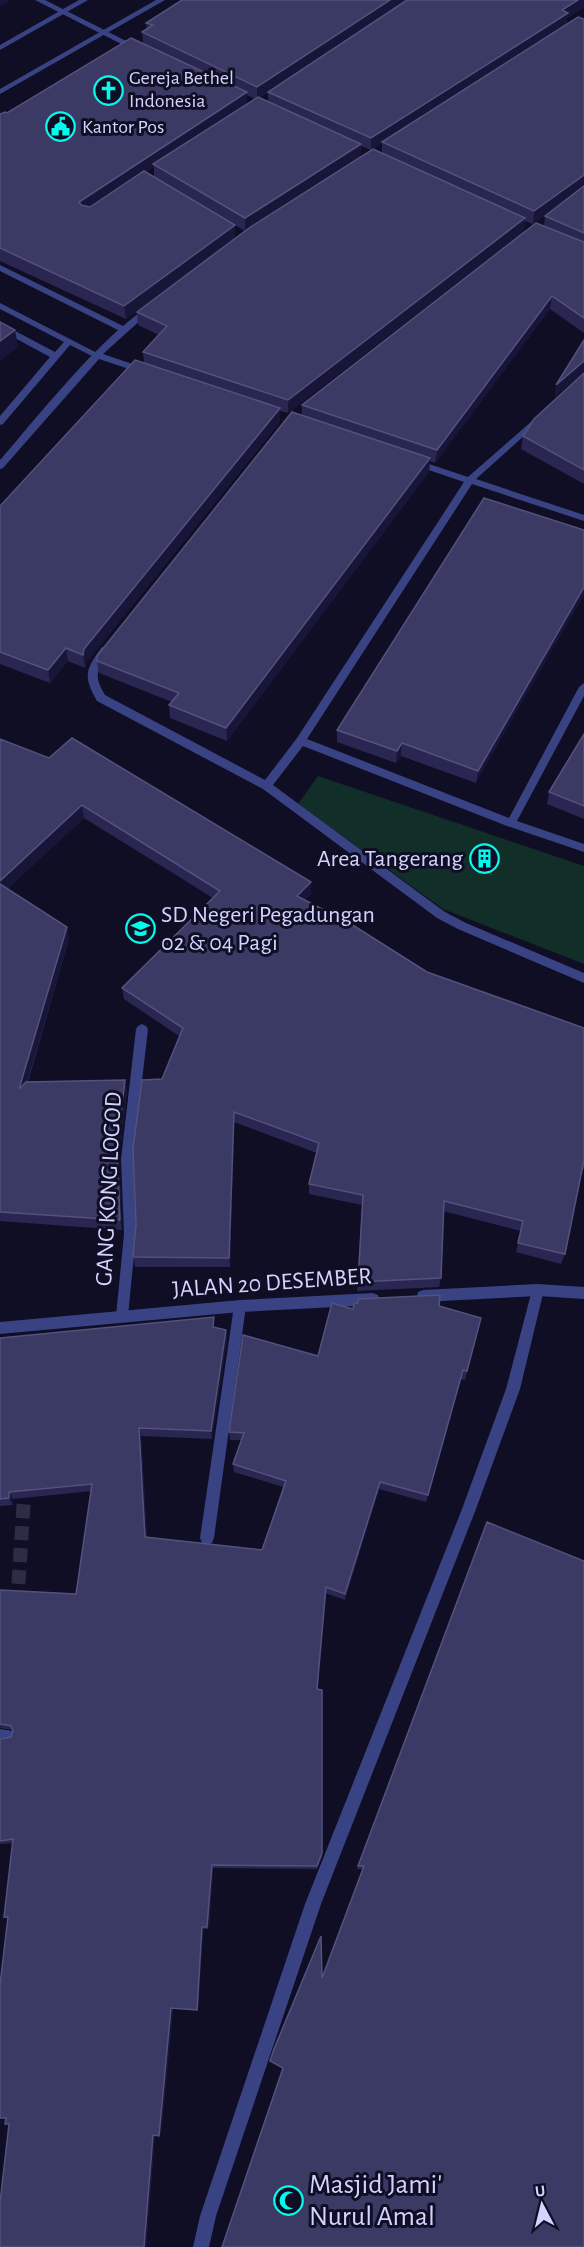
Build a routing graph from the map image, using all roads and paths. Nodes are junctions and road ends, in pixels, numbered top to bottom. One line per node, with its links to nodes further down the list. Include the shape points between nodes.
1 (39, 0): 4 (street)
2 (84, 0): 4 (street)
3 (161, 0): 5 (street)
4 (64, 12): 5 (street); 6 (street)
5 (107, 33): 7 (street); 8 (street)
6 (0, 48)
7 (146, 52)
8 (0, 92)
9 (0, 268): 13 (street)
10 (160, 301): 13 (street)
11 (0, 306): 14 (street)
12 (0, 326): 16 (street)
13 (123, 328): 15 (street)
14 (68, 342): 15 (street); 16 (street)
15 (97, 355): 17 (street); 21 (street)
16 (55, 356): 19 (street)
17 (154, 374)
18 (549, 409): 22 (street)
19 (0, 422)
20 (402, 458): 22 (street)
21 (0, 466)
22 (470, 480): 23 (street); 26 (street)
23 (584, 518)
24 (114, 640): 27 (street, via 92,667 91,682 101,698)
25 (584, 687): 28 (street)
26 (301, 741): 27 (street); 28 (street)
27 (267, 786): 30 (street, via 441,915)
28 (511, 823): 29 (street)
29 (584, 848)
30 (584, 978)
31 (142, 1029): 37 (street, GANG KONG LOGOD, via 127,1159 130,1234)
32 (538, 1290): 33 (street, JALAN 20 DESEMBER); 34 (street, JALAN 20 DESEMBER); 40 (street, via 513,1389 313,1904)
33 (584, 1293)
34 (407, 1297)
35 (383, 1298): 36 (street, JALAN 20 DESEMBER)
36 (240, 1306): 37 (street, JALAN 20 DESEMBER); 39 (street)
37 (122, 1316): 38 (street, JALAN 20 DESEMBER)
38 (0, 1328)
39 (207, 1538)
40 (201, 2247)

